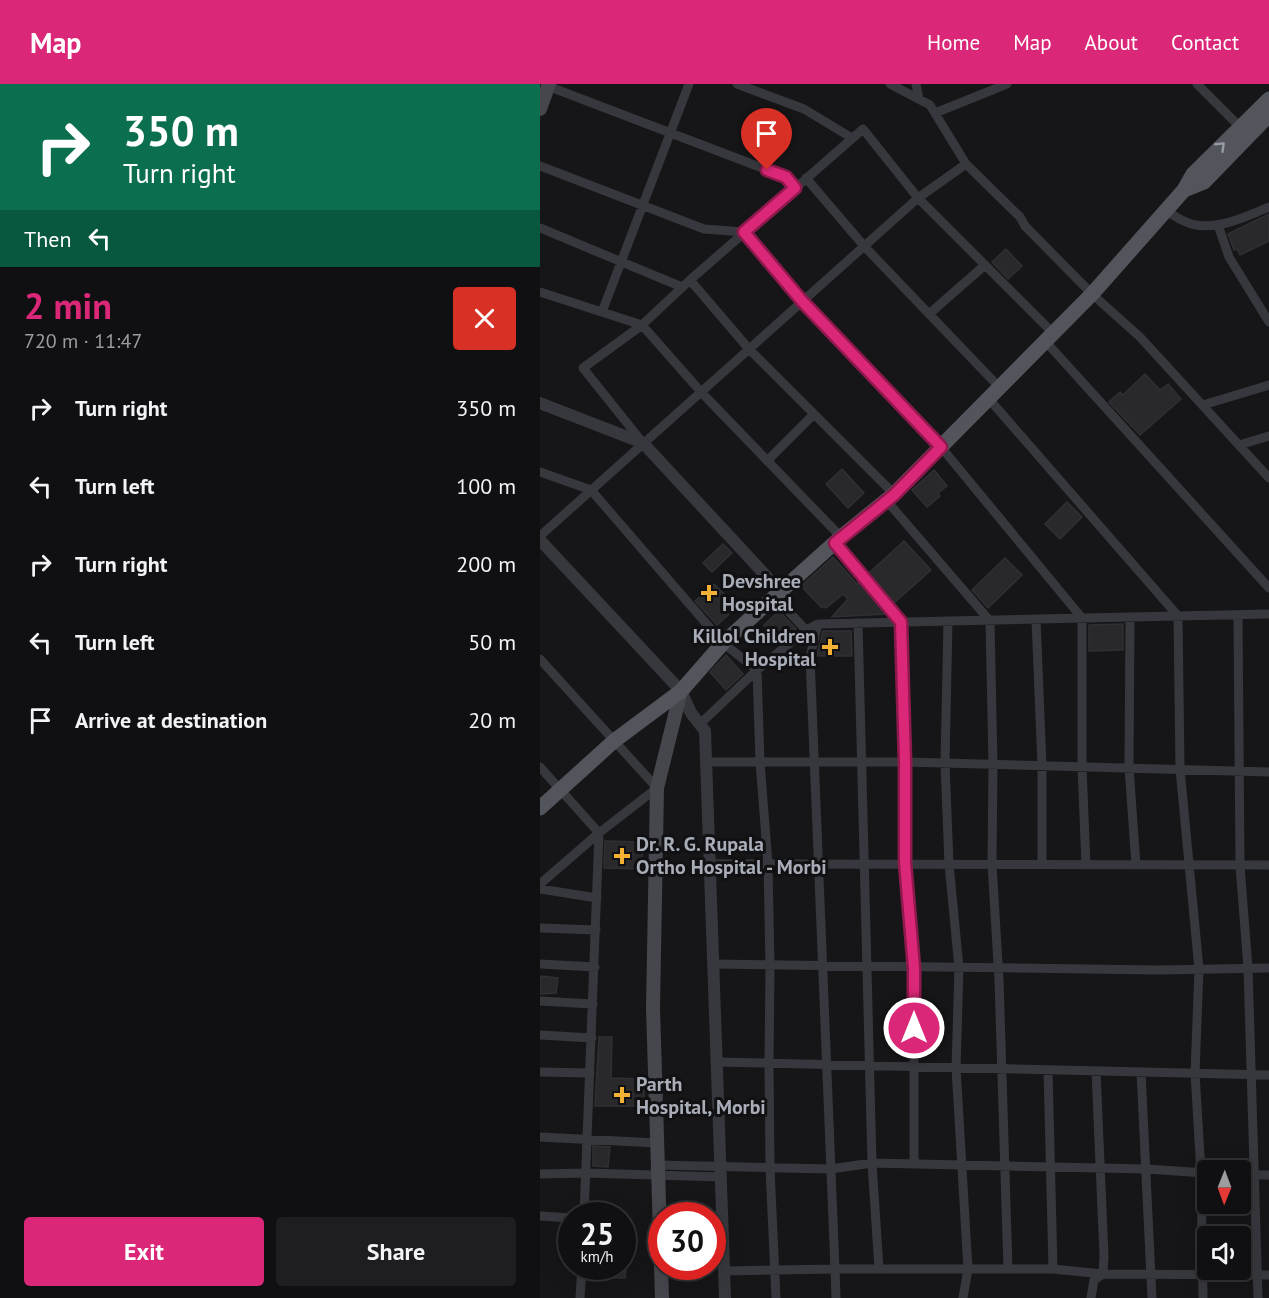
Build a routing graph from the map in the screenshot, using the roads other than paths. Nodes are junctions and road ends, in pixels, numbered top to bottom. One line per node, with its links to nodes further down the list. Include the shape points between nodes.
1 (689, 84): 14 (street)
2 (737, 84): 15 (street, via 804,109)
3 (890, 84): 8 (street)
4 (916, 84): 8 (street)
5 (1007, 84): 11 (street)
6 (1197, 84): 13 (street)
7 (547, 85): 10 (main road); 14 (street)
8 (920, 99): 11 (street)
9 (1269, 99): 13 (main road)
10 (540, 109)
11 (935, 113): 16 (street)
12 (1269, 115): 13 (main road)
13 (1245, 131): 23 (main road, via 1204,182 1184,190)
14 (670, 133): 19 (street, via 786,177); 21 (street)
15 (852, 138): 18 (street); 20 (street, via 863,129)
16 (966, 164): 20 (street); 32 (street)
17 (540, 166): 21 (street)
18 (806, 178): 19 (street); 27 (street)
19 (795, 188): 26 (street)
20 (918, 198): 27 (street); 29 (street)
21 (643, 205): 26 (street, via 704,229); 28 (street)
22 (1269, 207): 24 (street)
23 (1166, 211): 24 (street, via 1195,225); 32 (main road)
24 (1218, 225): 36 (street, via 1229,257)
25 (540, 228): 28 (street)
26 (744, 232): 30 (street); 33 (street)
27 (864, 246): 33 (street); 35 (street)
28 (621, 260): 30 (street); 34 (street)
29 (985, 265): 35 (street); 38 (street)
30 (686, 284): 37 (street); 39 (street)
31 (540, 292): 34 (street)
32 (1092, 294): 38 (main road); 45 (street, via 1140,337)
33 (802, 301): 39 (street); 50 (street)
34 (602, 312): 37 (street)
35 (929, 314): 41 (street)
36 (1269, 322)
37 (642, 325): 42 (street); 48 (street, via 583,368)
38 (1050, 338): 41 (main road); 58 (street)
39 (749, 349): 42 (street); 46 (street)
40 (1269, 385): 45 (street)
41 (1000, 388): 43 (main road)
42 (701, 392): 48 (street); 51 (street)
43 (989, 399): 50 (main road); 62 (street)
44 (540, 403): 48 (street)
45 (1203, 405): 49 (street)
46 (814, 414): 51 (street); 55 (street)
47 (1269, 436): 49 (street)
48 (643, 443): 54 (street); 59 (street)
49 (1239, 445): 53 (street)
50 (941, 447): 55 (main road); 64 (street)
51 (768, 460): 57 (street)
52 (540, 472): 54 (street)
53 (1269, 478)
54 (591, 490): 56 (street); 72 (street)
55 (890, 497): 57 (main road); 67 (street)
56 (540, 538): 75 (street)
57 (838, 540): 59 (main road); 68 (street)
58 (1269, 588)
59 (778, 594): 71 (street); 72 (main road)
60 (1269, 614): 61 (street)
61 (1238, 615): 62 (street); 90 (street)
62 (1178, 616): 63 (street); 89 (street)
63 (1130, 617): 64 (street); 88 (street)
64 (1082, 618): 65 (street); 86 (street)
65 (1036, 619): 67 (street); 85 (street)
66 (948, 621): 67 (street); 68 (street); 83 (street)
67 (990, 621): 84 (street)
68 (901, 622): 69 (street); 82 (street)
69 (858, 623): 70 (street); 81 (street)
70 (818, 624): 71 (street); 80 (street, via 810,657)
71 (806, 630): 74 (street)
72 (723, 644): 74 (street); 75 (main road)
73 (540, 659): 77 (street)
74 (757, 670): 76 (street); 79 (street)
75 (681, 691): 76 (street); 77 (main road); 92 (main road)
76 (700, 724): 78 (street, via 705,731)
77 (614, 741): 92 (street); 93 (main road)
78 (705, 762): 79 (street); 97 (street)
79 (760, 762): 80 (street); 98 (street)
80 (814, 762): 81 (street); 99 (street)
81 (861, 762): 82 (street); 100 (street)
82 (905, 762): 83 (street); 96 (street)
83 (945, 763): 84 (street); 101 (street)
84 (993, 764): 85 (street); 102 (street)
85 (1042, 766): 86 (street); 103 (street)
86 (1082, 766): 88 (street); 104 (street)
87 (540, 767): 93 (street)
88 (1129, 768): 89 (street); 105 (street)
89 (1179, 769): 90 (street); 107 (street)
90 (1241, 771): 91 (street); 108 (street)
91 (1269, 772)
92 (657, 788): 95 (street); 146 (main road, via 653,1008)
93 (560, 789): 94 (main road); 95 (street)
94 (540, 808)
95 (600, 833): 109 (street); 110 (street)
96 (905, 863): 100 (street); 101 (street); 119 (street)
97 (711, 864): 98 (street); 114 (street)
98 (768, 864): 99 (street); 115 (street)
99 (818, 864): 100 (street); 117 (street)
100 (863, 864): 118 (street)
101 (949, 864): 102 (street); 120 (street)
102 (992, 864): 103 (street); 121 (street)
103 (1042, 864): 104 (street)
104 (1086, 865): 105 (street)
105 (1136, 865): 107 (street)
106 (1269, 865): 108 (street)
107 (1190, 866): 108 (street); 124 (street)
108 (1240, 866): 122 (street)
109 (540, 887): 110 (street)
110 (597, 897): 112 (street)
111 (540, 928): 112 (street)
112 (596, 930): 116 (street)
113 (540, 964): 116 (street)
114 (714, 964): 115 (street); 129 (street)
115 (770, 965): 117 (street); 130 (street)
116 (595, 967): 126 (street)
117 (823, 967): 118 (street); 131 (street)
118 (866, 967): 119 (street); 132 (street)
119 (914, 968): 120 (street); 133 (street)
120 (959, 968): 121 (street); 134 (street)
121 (998, 968): 124 (street); 135 (street)
122 (1248, 968): 123 (street); 124 (street); 142 (street)
123 (1269, 968)
124 (1199, 969): 141 (street)
125 (540, 1001): 126 (street)
126 (593, 1004): 128 (street)
127 (540, 1035): 128 (street)
128 (592, 1038): 140 (street)
129 (717, 1062): 130 (street); 158 (street)
130 (769, 1064): 131 (street); 154 (street)
131 (827, 1066): 132 (street); 155 (street)
132 (870, 1066): 133 (street); 148 (street)
133 (914, 1067): 134 (street); 149 (street)
134 (956, 1068): 135 (street); 150 (street)
135 (1002, 1069): 136 (street); 151 (street)
136 (1048, 1070): 137 (street); 152 (street)
137 (1095, 1071): 139 (street); 153 (street)
138 (540, 1072): 140 (street)
139 (1141, 1072): 141 (street); 156 (street)
140 (590, 1073): 145 (street)
141 (1195, 1073): 142 (street); 147 (street)
142 (1251, 1074): 143 (street); 163 (street)
143 (1269, 1075)
144 (540, 1137): 145 (street)
145 (587, 1139): 146 (street); 159 (street)
146 (657, 1143): 157 (main road)
147 (1203, 1160)
148 (872, 1163): 149 (street); 155 (street); 170 (street)
149 (914, 1164): 150 (street)
150 (961, 1165): 151 (street); 171 (street)
151 (1005, 1166): 152 (street); 172 (street)
152 (1051, 1167): 153 (street); 173 (street)
153 (1099, 1168): 156 (street); 176 (street)
154 (770, 1169): 155 (street); 158 (street); 174 (street)
155 (831, 1169): 169 (street)
156 (1147, 1169): 160 (street); 177 (street)
157 (658, 1171): 158 (street); 159 (street); 186 (main road)
158 (721, 1172): 166 (street)
159 (586, 1173): 161 (street); 165 (street)
160 (1197, 1173)
161 (540, 1174)
162 (1251, 1175): 163 (street)
163 (1254, 1175): 164 (street); 180 (street)
164 (1269, 1175)
165 (585, 1202)
166 (722, 1202)
167 (540, 1216): 168 (street)
168 (558, 1217)
169 (835, 1269): 170 (street); 174 (street); 189 (street)
170 (879, 1269): 171 (street)
171 (968, 1269): 172 (street); 190 (street)
172 (1008, 1269): 173 (street)
173 (1053, 1269): 176 (street)
174 (776, 1270): 175 (street); 188 (street)
175 (726, 1271)
176 (1103, 1274): 177 (street); 191 (street, via 1094,1280)
177 (1152, 1275): 178 (street); 192 (street)
178 (1197, 1275)
179 (1251, 1275): 180 (street)
180 (1257, 1275): 181 (street); 194 (street)
181 (1269, 1275)
182 (581, 1280): 185 (street)
183 (724, 1280): 187 (street)
184 (1203, 1280): 193 (street)
185 (580, 1298)
186 (662, 1298)
187 (725, 1298)
188 (776, 1298)
189 (836, 1298)
190 (963, 1298)
191 (1091, 1298)
192 (1152, 1298)
193 (1203, 1298)
194 (1258, 1298)

